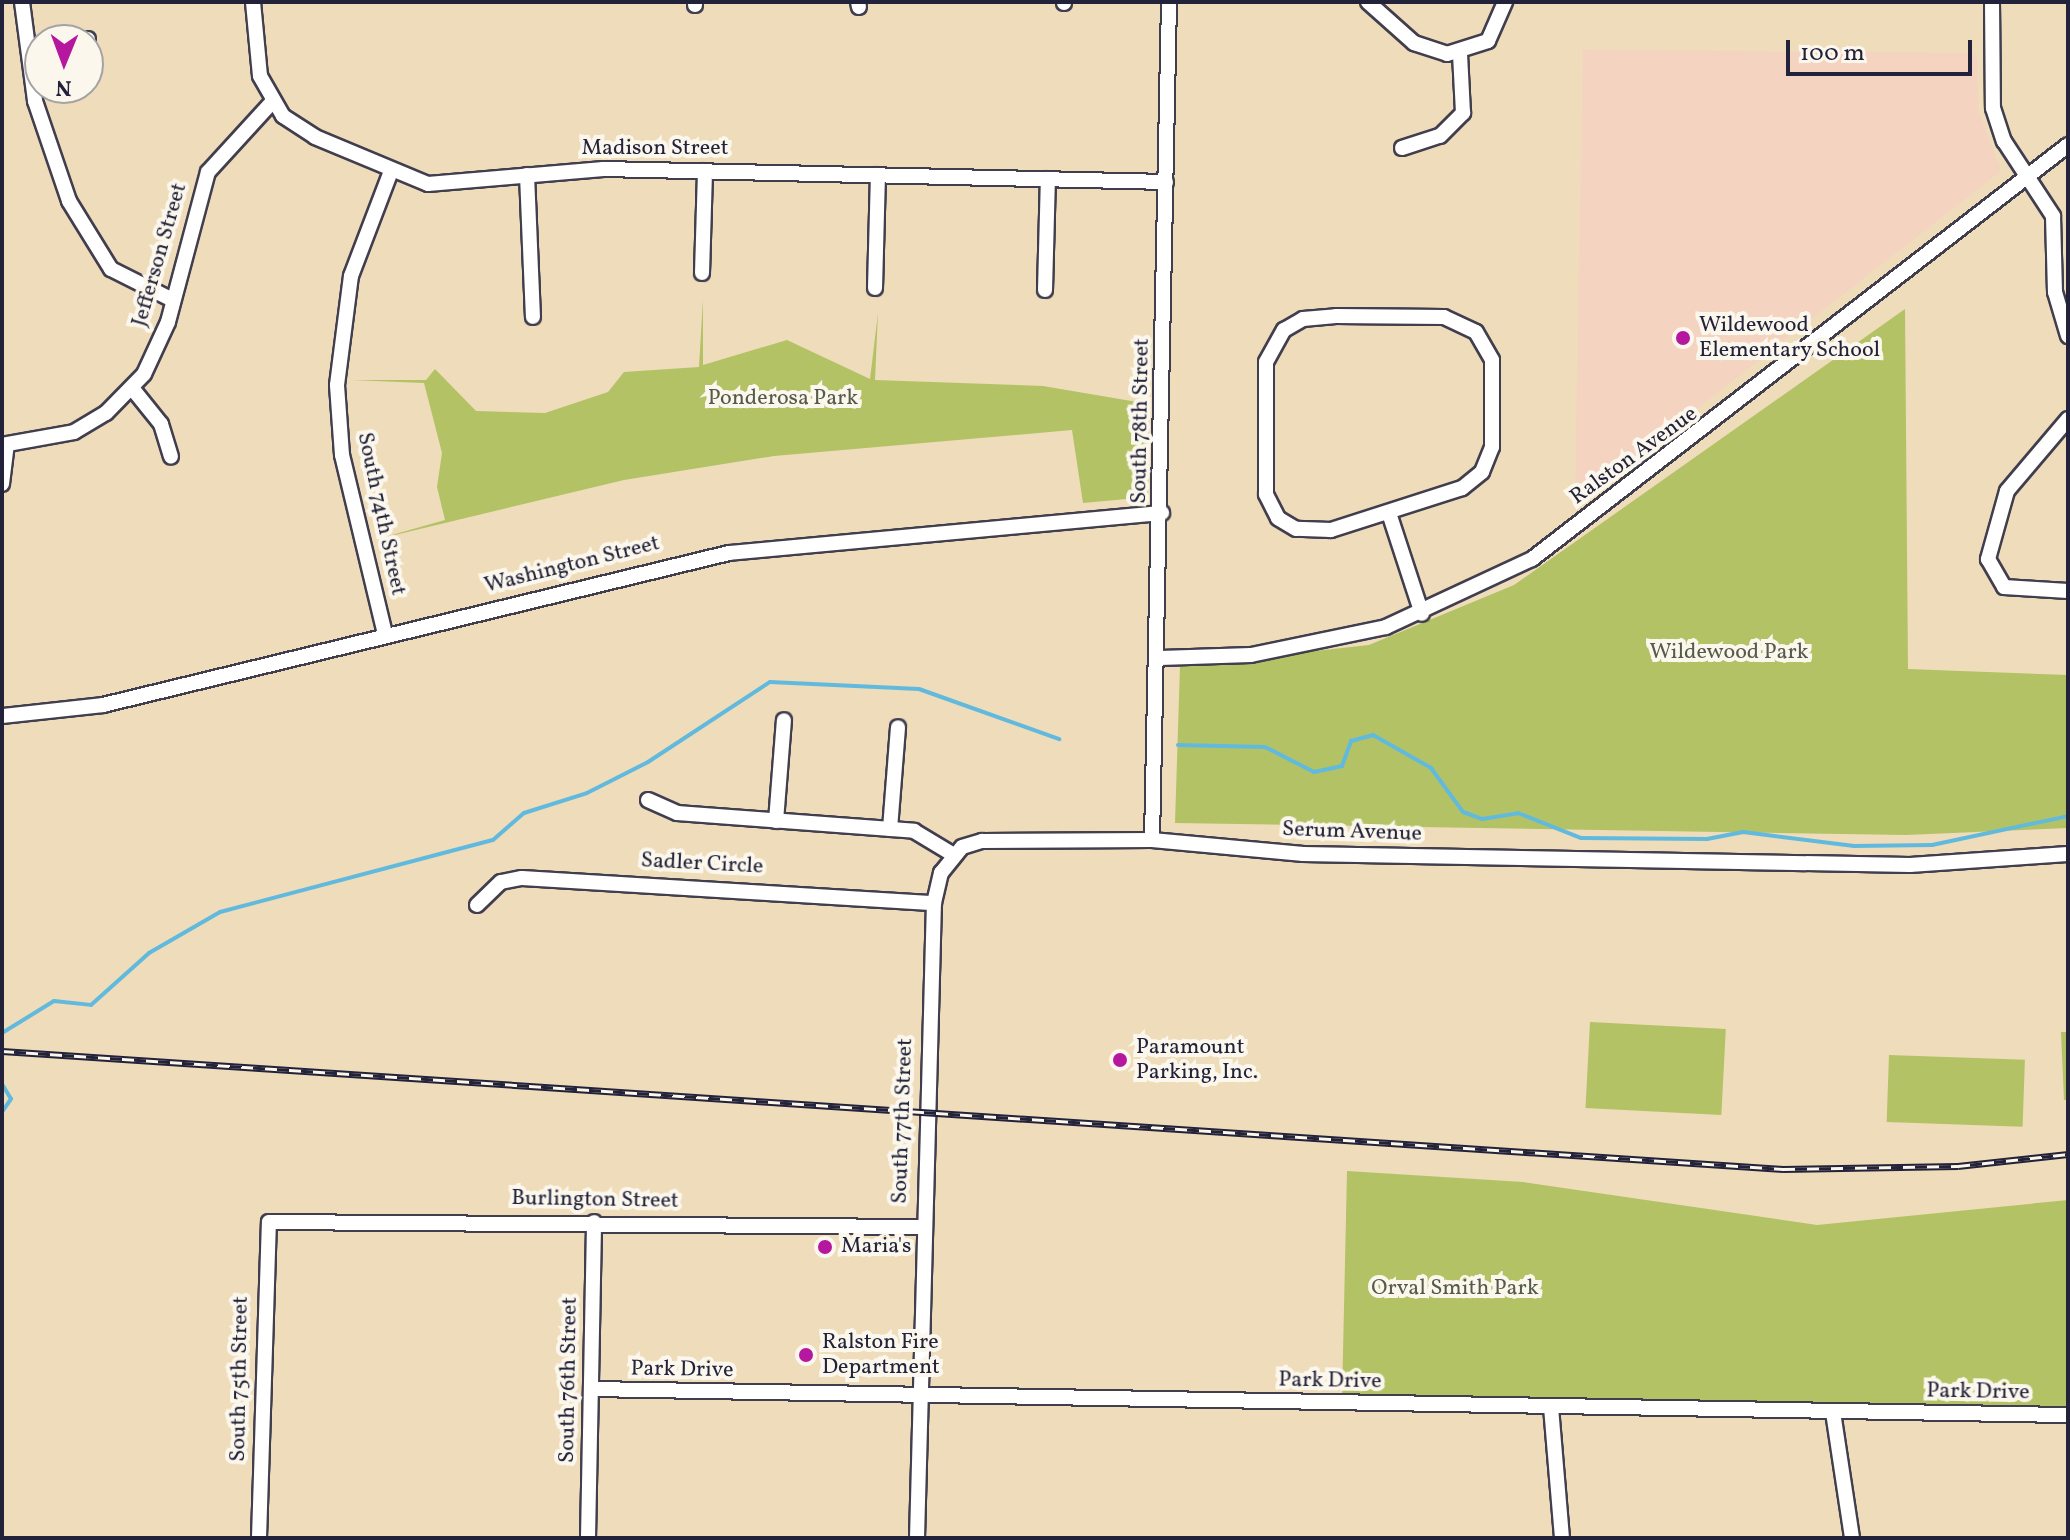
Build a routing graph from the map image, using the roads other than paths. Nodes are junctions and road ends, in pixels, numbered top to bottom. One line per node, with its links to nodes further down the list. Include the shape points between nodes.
1 (22, 2): 7 (street)
2 (253, 2): 9 (street, Madison Street, via 257,62)
3 (1169, 2): 19 (street, South 78th Street)
4 (1368, 2): 8 (street, via 1425,50)
5 (1505, 2): 8 (street, via 1488,41)
6 (1992, 2): 17 (street, via 1993,108)
7 (28, 24)
8 (1460, 53): 12 (street, via 1463,113 1440,136)
9 (273, 101): 13 (street, Madison Street, via 303,131); 23 (street, Jefferson Street, via 208,172)
10 (41, 104): 23 (street, via 46,140 91,245 120,276)
11 (2068, 145): 17 (street, Ralston Avenue)
12 (1402, 148)
13 (391, 171): 15 (street, Madison Street, via 443,186); 35 (street, South 74th Street, via 351,276 337,385 342,455)
14 (705, 171): 15 (street, Madison Street); 16 (street, Madison Street); 20 (street)
15 (527, 175): 24 (street)
16 (878, 175): 18 (street, Madison Street); 21 (street)
17 (2028, 176): 25 (street, via 2056,225 2055,292); 34 (street, Ralston Avenue, via 1532,559)
18 (1048, 179): 19 (street, Madison Street); 22 (street)
19 (1166, 182): 31 (street, South 78th Street)
20 (702, 273)
21 (875, 288)
22 (1045, 290)
23 (173, 300): 26 (street, Jefferson Street)
24 (533, 317)
25 (2068, 336)
26 (132, 388): 28 (street, Jefferson Street, via 74,432); 29 (street, via 161,424)
27 (2068, 419): 33 (street, via 1999,506 1988,544 1992,575 2009,589)
28 (4, 446): 30 (street)
29 (171, 456)
30 (2, 484)
31 (1162, 513): 35 (street, Washington Street, via 729,553); 36 (street, South 78th Street)
32 (1389, 513): 32 (street, via 1331,530 1296,529 1278,518 1266,494 1266,362 1276,338 1297,321 1444,317 1476,332 1490,354 1492,447 1482,472 1462,488); 34 (street)
33 (2068, 591)
34 (1422, 614): 36 (street, Ralston Avenue, via 1310,646)
35 (385, 634): 37 (street, Washington Street, via 103,705)
36 (1160, 658): 43 (street, South 78th Street)
37 (2, 716)
38 (784, 720): 41 (street)
39 (898, 727): 42 (street)
40 (648, 800): 41 (street, via 677,813)
41 (776, 821): 42 (street)
42 (890, 829): 45 (street, via 926,835)
43 (1152, 840): 44 (street, Serum Avenue, via 1303,854 1910,865); 45 (street, Serum Avenue, via 982,841)
44 (2068, 854)
45 (954, 855): 46 (street, South 77th Street)
46 (934, 903): 47 (street, Sadler Circle, via 522,878 501,882); 50 (street, South 77th Street)
47 (477, 905)
48 (269, 1222): 49 (street, Burlington Street); 56 (street, South 75th Street)
49 (594, 1222): 50 (street, Burlington Street); 51 (street, South 76th Street)
50 (922, 1227): 52 (street, South 77th Street)
51 (591, 1389): 52 (street, Park Drive); 57 (street, South 76th Street)
52 (919, 1397): 53 (street, Park Drive); 58 (street, South 77th Street)
53 (1551, 1407): 54 (street, Park Drive); 59 (street)
54 (1833, 1412): 55 (street, Park Drive); 60 (street)
55 (2068, 1415)
56 (259, 1538)
57 (588, 1538)
58 (917, 1538)
59 (1562, 1538)
60 (1852, 1538)

